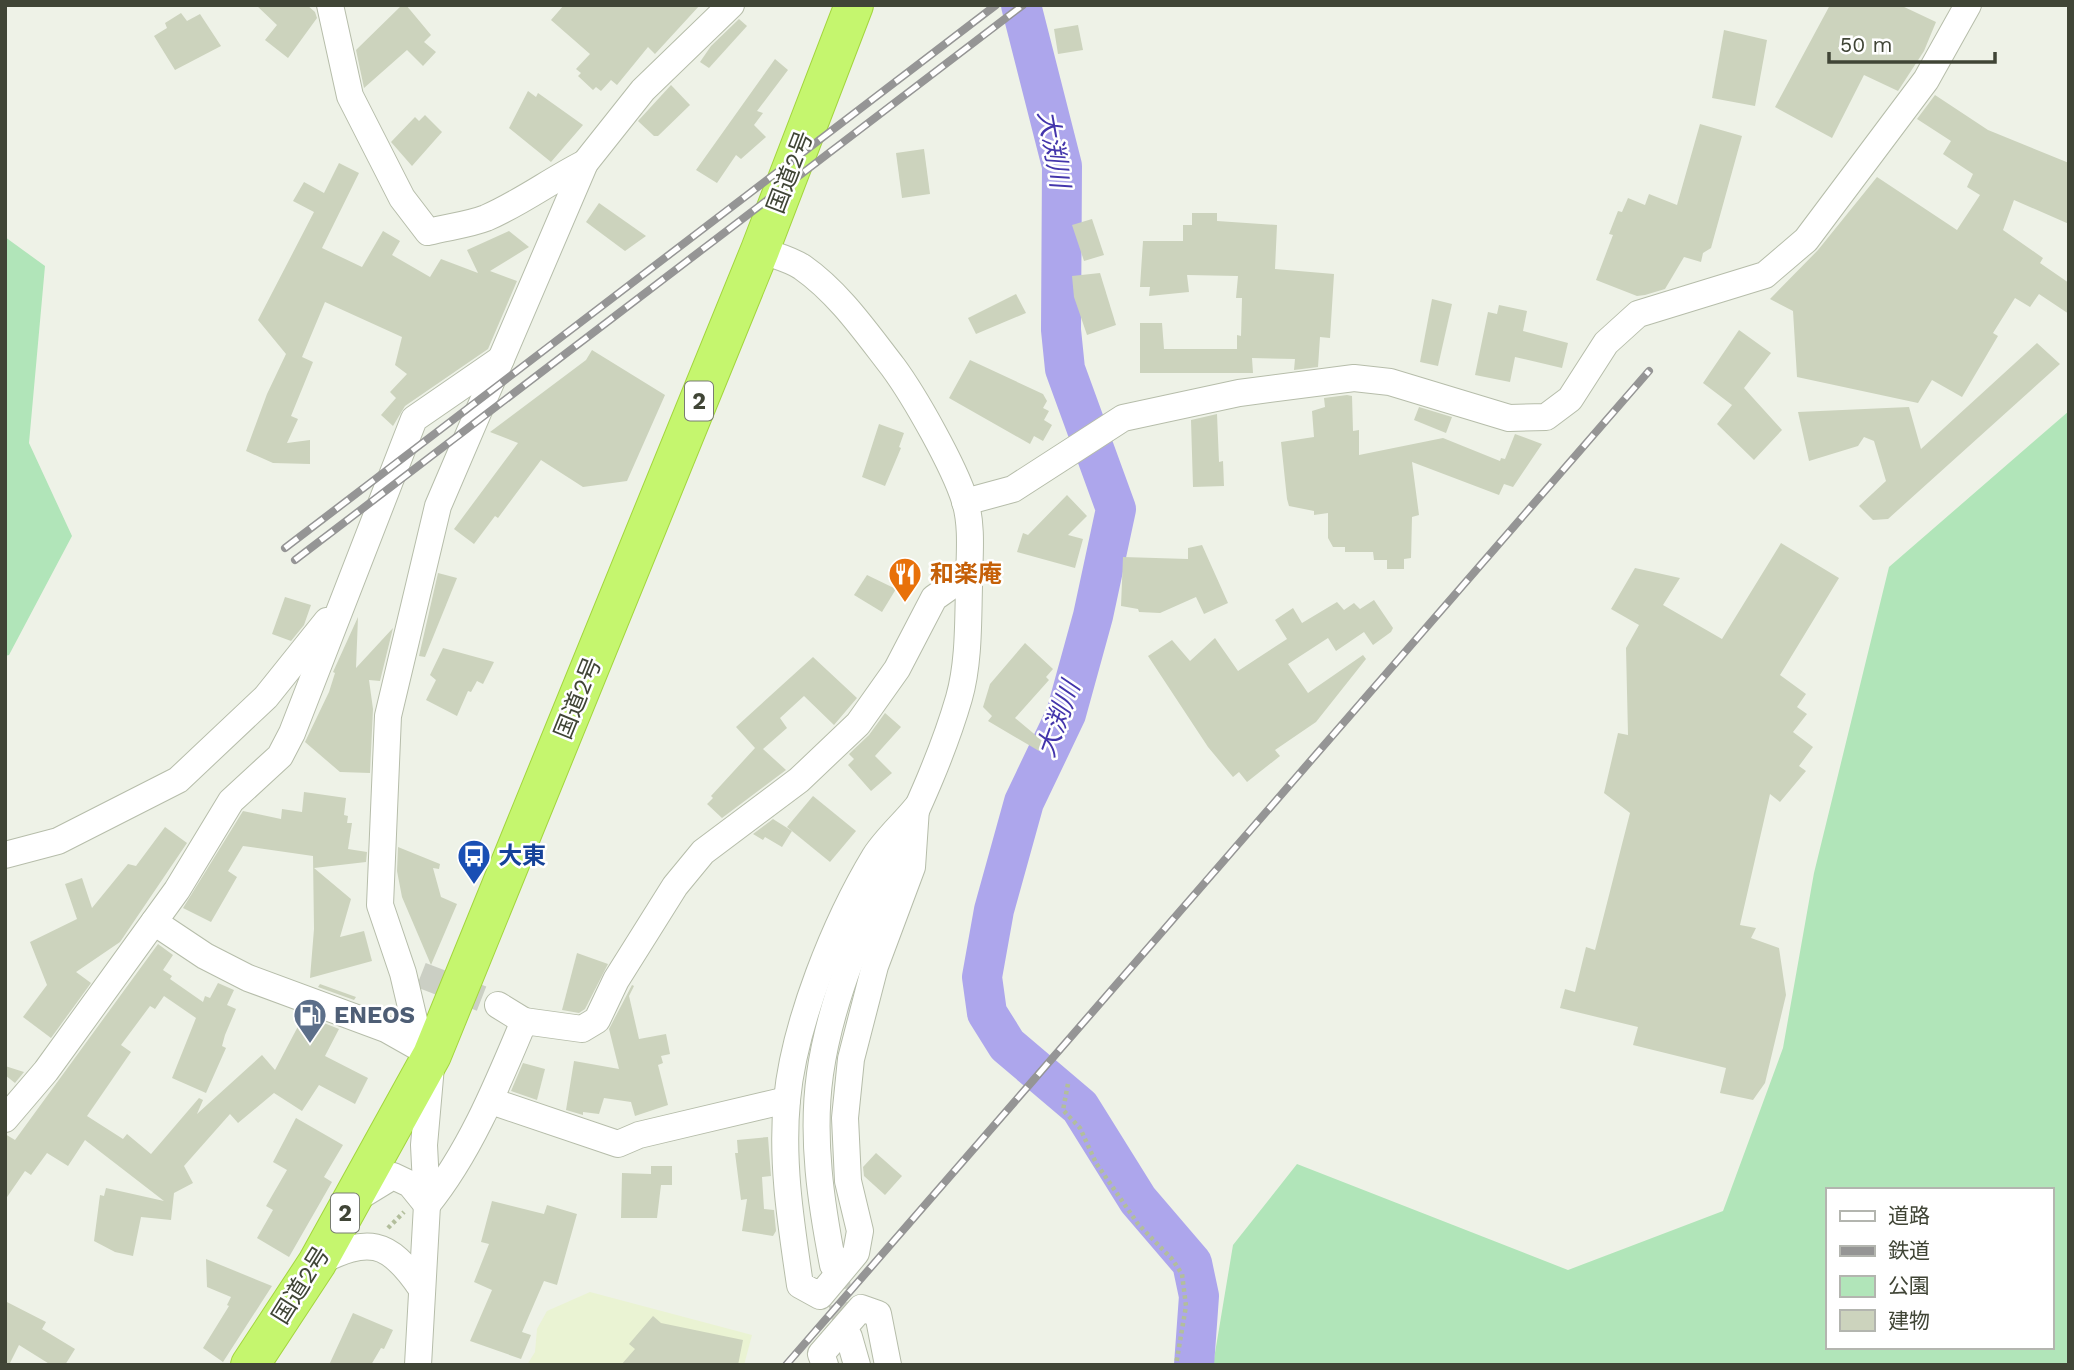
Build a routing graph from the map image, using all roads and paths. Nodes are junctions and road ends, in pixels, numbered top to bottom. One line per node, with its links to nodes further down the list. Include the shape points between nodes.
1 (330, 5): 5 (street, via 350,96 402,198 428,232 483,219)
2 (731, 5): 5 (street, via 643,90)
3 (854, 5): 6 (highway, 国道2号 / 2)
4 (1968, 5): 8 (street, via 1926,80 1806,240 1765,275 1638,314 1606,343 1570,399 1546,417 1509,418 1390,382 1354,378 1239,393 1123,418 1013,489)
5 (585, 163): 7 (street)
6 (760, 250): 8 (street, via 800,265 840,299 906,386); 18 (highway, 国道2号 / 2)
7 (502, 358): 10 (street, via 414,419); 13 (street, via 438,506 388,716)
8 (965, 502): 9 (street)
9 (969, 580): 11 (street, via 960,696); 17 (street, via 934,598 897,669 858,724 799,780 696,861 616,979 597,1020 582,1029)
10 (343, 600): 12 (street, via 266,697 178,780 58,841); 14 (street, via 280,756 231,801)
11 (916, 808): 20 (street, via 876,855 824,958 798,1043); 20 (street, via 912,867 875,966 851,1059 845,1118 848,1181 860,1231 856,1253 820,1296 800,1285 786,1187); 27 (street, via 837,1001 820,1074 820,1199)
12 (5, 855)
13 (380, 883): 15 (street, via 393,903); 18 (street, via 380,905 415,1024)
14 (154, 922): 18 (street, via 248,978 386,1029); 22 (street, via 46,1071)
15 (421, 975)
16 (498, 1005): 17 (street)
17 (524, 1021): 21 (street)
18 (432, 1055): 23 (highway, 国道2号 / 2); 24 (street)
19 (1068, 1084): 35 (path, via 1063,1110 1080,1128 1096,1163 1138,1224 1182,1274 1186,1306)
20 (787, 1100): 21 (street, via 618,1144)
21 (491, 1101): 24 (street, via 440,1189)
22 (5, 1119)
23 (349, 1205): 24 (street, via 393,1176 410,1184); 26 (highway, 国道2号 / 2)
24 (417, 1207): 25 (path); 28 (street)
25 (378, 1237)
26 (317, 1263): 28 (street, via 349,1247 373,1246 409,1269); 30 (highway, 国道2号 / 2)
27 (833, 1265)
28 (421, 1289): 31 (street)
29 (849, 1337): 33 (street)
30 (250, 1365)
31 (418, 1365)
32 (825, 1365): 34 (street, via 821,1354 861,1308 878,1314)
33 (857, 1365)
34 (888, 1365)
35 (1176, 1365)

